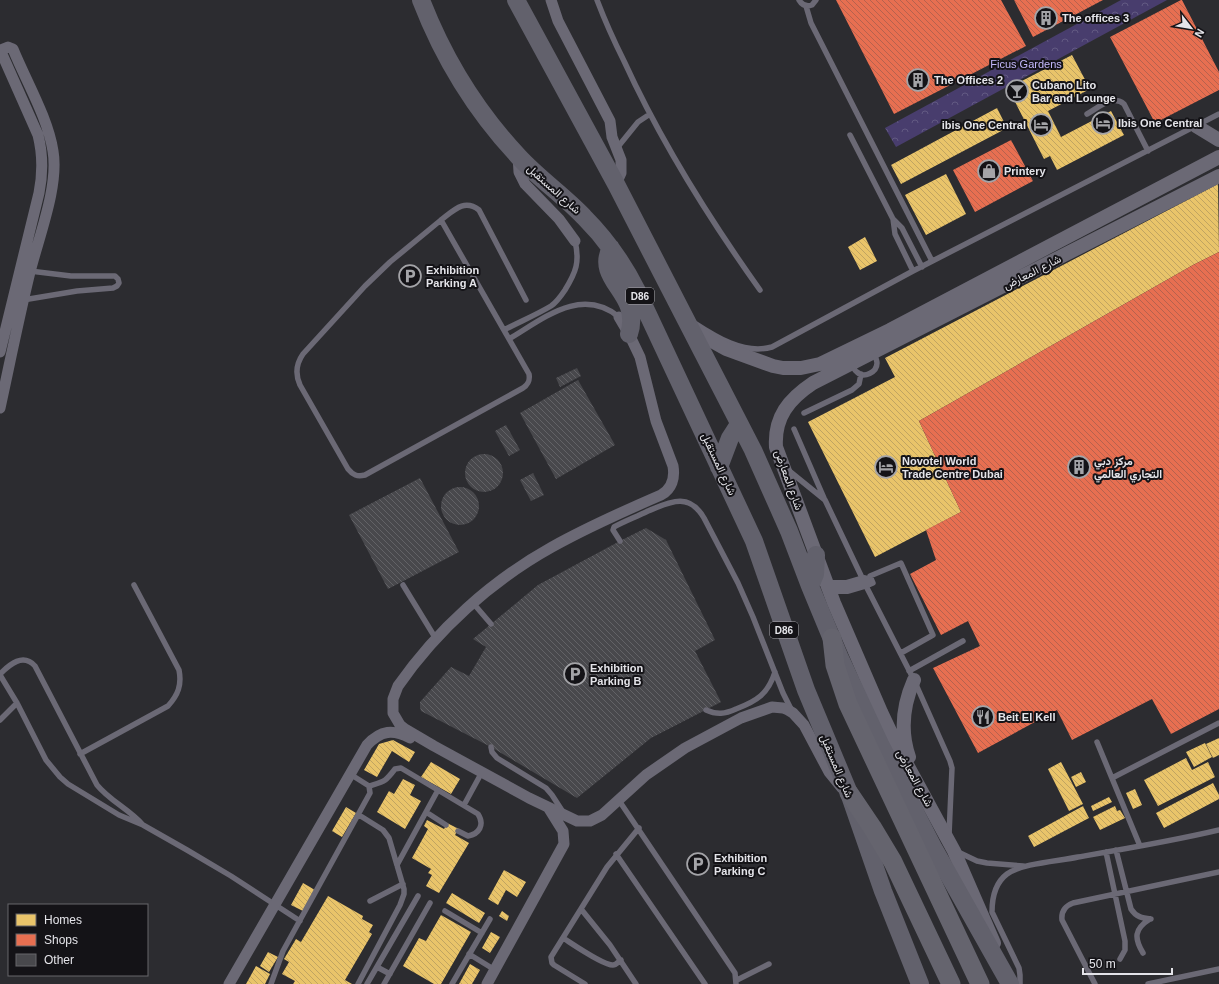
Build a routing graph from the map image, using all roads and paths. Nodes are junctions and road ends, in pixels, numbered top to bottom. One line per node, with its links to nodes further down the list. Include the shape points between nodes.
1 (421, 0): 16 (main road, شارع المستقبل / D86, via 458,76 486,118)
2 (516, 0): 19 (main road, D86)
3 (551, 0): 14 (street, via 558,21 609,117 612,137)
4 (597, 0): 8 (lane)
5 (799, 0): 7 (lane)
6 (816, 0): 7 (lane, via 812,5)
7 (806, 6): 24 (lane, via 811,23)
8 (650, 114): 14 (lane, via 638,122); 28 (lane, via 703,206)
9 (1087, 114): 15 (lane, via 1111,101 1122,102)
10 (1219, 114): 11 (lane)
11 (1196, 126): 13 (street); 15 (lane)
12 (850, 134): 20 (lane)
13 (1219, 140)
14 (617, 148): 19 (street, via 622,166)
15 (1148, 151): 24 (lane)
16 (518, 156): 22 (street, via 519,172 525,184 559,218); 23 (main road, شارع المستقبل / D86, via 584,217)
17 (1218, 159): 33 (street, شارع المعارض, via 820,364 801,368 773,366 726,349)
18 (1219, 176): 38 (street, شارع المعارض, via 1181,200 899,342)
19 (616, 184): 33 (main road, D86)
20 (892, 219): 25 (lane, via 905,232); 27 (lane, via 895,234)
21 (441, 220): 30 (lane, via 464,205 479,210); 34 (lane); 36 (lane, via 365,286 303,354 297,364 300,385 350,472 357,476 365,475 526,386 529,374)
22 (576, 241): 34 (lane, via 578,252 575,274 559,299)
23 (611, 248): 35 (main road, via 607,258 608,270 630,308 632,321); 46 (main road, شارع المستقبل / D86, via 637,291)
24 (932, 262): 25 (lane)
25 (922, 267): 27 (lane)
26 (26, 270): 26 (street, via 54,180 54,152 46,124 13,49 8,47 3,49 2,54 38,135 42,159 41,182); 29 (street); 29 (lane, via 72,276 115,276 119,283 113,288); 31 (street)
27 (913, 271): 33 (lane, via 779,344 765,349 742,348)
28 (760, 290)
29 (24, 300): 31 (lane); 41 (street)
30 (526, 300)
31 (13, 302): 37 (street)
32 (619, 317): 35 (street); 36 (lane, via 600,307 585,304 572,306 560,309)
33 (687, 323): 43 (main road)
34 (504, 330): 36 (lane)
35 (629, 334): 55 (street, via 640,357 656,421 673,466 672,484 661,495 547,550 511,573)
36 (509, 339)
37 (0, 352)
38 (874, 352): 39 (street, شارع المعارض); 40 (lane, via 876,368 869,374)
39 (851, 364): 40 (lane); 45 (street, شارع المعارض, via 805,388 786,408 776,431 776,447)
40 (861, 374): 42 (lane, via 859,384 852,390)
41 (0, 408)
42 (804, 413)
43 (739, 424): 46 (main road, via 730,438); 53 (main road, via 778,503)
44 (794, 429): 47 (lane)
45 (783, 466): 47 (lane); 49 (street, شارع المعارض)
46 (719, 467): 79 (main road, شارع المستقبل / D86, via 754,541 806,690)
47 (825, 500): 50 (lane)
48 (620, 541): 61 (lane, via 613,530 614,527 669,502 686,502 697,508 738,583)
49 (816, 555): 53 (main road); 54 (street, شارع المعارض)
50 (865, 584): 54 (street); 60 (lane); 60 (lane, via 873,583 870,576 901,563 933,635)
51 (134, 585): 72 (lane, via 179,670 179,688 168,706)
52 (403, 585): 58 (lane)
53 (810, 586): 57 (main road)
54 (828, 587): 77 (street, شارع المعارض, via 881,712)
55 (473, 603): 56 (lane); 58 (street)
56 (491, 624)
57 (832, 638): 122 (main road, via 883,748 924,828); 135 (highway, via 837,671 848,704)
58 (436, 639): 70 (street, via 416,661 394,692 392,706 400,725)
59 (963, 641): 63 (lane)
60 (901, 653): 63 (lane)
61 (775, 672): 65 (lane, via 770,686 754,702 724,713 717,714); 66 (lane)
62 (0, 674): 64 (lane); 72 (lane, via 17,660 32,662)
63 (912, 676): 77 (street, via 903,722 907,752); 91 (lane, via 952,768)
64 (17, 703): 67 (lane); 86 (lane, via 46,760 60,777 119,815)
65 (706, 710)
66 (793, 713): 79 (street, via 808,731 829,772); 80 (street, via 783,708 772,707 729,724 667,760)
67 (0, 720)
68 (1219, 723): 75 (lane)
69 (1096, 742): 75 (lane)
70 (434, 746): 73 (street); 74 (street, via 397,732 384,733 367,745)
71 (491, 747): 85 (lane, via 497,758 549,791)
72 (80, 754): 86 (lane, via 102,791)
73 (482, 772): 81 (lane); 82 (street)
74 (350, 774): 76 (lane); 105 (street)
75 (1112, 778): 92 (lane)
76 (369, 786): 78 (lane, via 389,778 399,767); 84 (lane, via 370,793)
77 (920, 788): 91 (street, شارع المعارض)
78 (438, 790): 81 (lane); 83 (lane)
79 (849, 794): 133 (main road, شارع المستقبل / D86, via 883,891); 134 (highway, via 893,862)
80 (618, 799): 85 (street, via 602,815 590,821 577,821); 88 (lane)
81 (464, 805): 90 (lane, via 478,814 481,826 473,835 468,836)
82 (548, 806): 85 (street); 119 (street, via 561,827 564,844)
83 (426, 812): 87 (lane); 96 (lane)
84 (359, 815): 96 (lane, via 386,834); 109 (lane)
85 (565, 816)
86 (143, 825): 105 (lane, via 225,872)
87 (446, 825)
88 (639, 828): 95 (lane); 121 (lane, via 735,973)
89 (1219, 830): 92 (lane)
90 (458, 831)
91 (952, 845): 97 (lane, via 976,861); 122 (street, شارع المعارض)
92 (1140, 846): 93 (lane)
93 (1116, 850): 94 (lane); 100 (lane)
94 (1106, 852): 97 (lane); 101 (lane)
95 (616, 854): 106 (lane); 132 (lane)
96 (397, 865): 99 (lane)
97 (1028, 866): 122 (lane, via 1003,878 995,890 992,905 995,919 1019,968 1020,975)
98 (1219, 872): 100 (lane)
99 (403, 884): 103 (lane); 125 (lane, via 403,900)
100 (1126, 892): 101 (lane); 112 (lane, via 1133,913 1140,918 1151,919 1140,927 1137,934 1138,944)
101 (1115, 895): 114 (lane, via 1125,946); 136 (lane, via 1069,905 1062,915 1064,924)
102 (418, 896): 117 (lane)
103 (370, 901)
104 (430, 903): 120 (lane)
105 (275, 905): 109 (lane); 123 (street)
106 (581, 909): 111 (lane); 115 (lane)
107 (445, 911): 110 (lane)
108 (490, 919): 110 (lane)
109 (300, 921): 124 (lane, via 281,955)
110 (482, 933): 113 (lane)
111 (563, 938): 115 (lane, via 610,965); 130 (lane, via 551,957 552,963)
112 (1143, 953)
113 (469, 954): 119 (lane); 128 (lane)
114 (1120, 958)
115 (621, 960): 131 (lane)
116 (769, 964): 121 (lane)
117 (377, 967): 120 (lane); 126 (lane)
118 (1219, 969): 137 (lane)
119 (495, 970): 129 (street)
120 (390, 974): 127 (lane)
121 (737, 982)
122 (1012, 982)
123 (229, 984)
124 (271, 984)
125 (358, 984)
126 (367, 984)
127 (384, 984)
128 (452, 984)
129 (487, 984)
130 (585, 984)
131 (636, 984)
132 (705, 984)
133 (920, 984)
134 (951, 984)
135 (980, 984)
136 (1095, 984)
137 (1148, 984)

